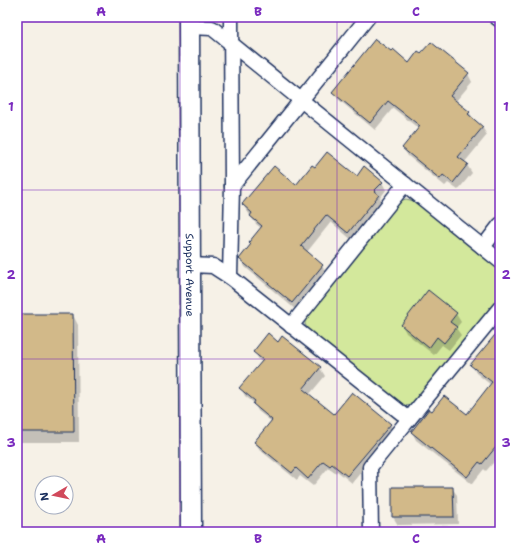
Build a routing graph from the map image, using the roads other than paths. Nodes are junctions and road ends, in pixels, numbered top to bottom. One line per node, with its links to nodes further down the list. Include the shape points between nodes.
1 (231, 17): 6 (street)
2 (368, 17): 7 (street)
3 (496, 17): 4 (street)
4 (500, 20)
5 (189, 22): 6 (street, via 212,28); 13 (street, Support Avenue)
6 (231, 44): 7 (street); 9 (street)
7 (301, 100): 8 (street); 9 (street)
8 (405, 184): 11 (street); 16 (street)
9 (232, 186): 14 (street)
10 (500, 225): 11 (street)
11 (483, 247): 12 (street)
12 (500, 261)
13 (190, 265): 14 (street, via 213,266); 18 (street, Support Avenue)
14 (230, 277): 16 (street)
15 (500, 308): 17 (street)
16 (291, 326): 17 (street)
17 (409, 419): 19 (street, via 370,467)
18 (191, 532)
19 (371, 532)

